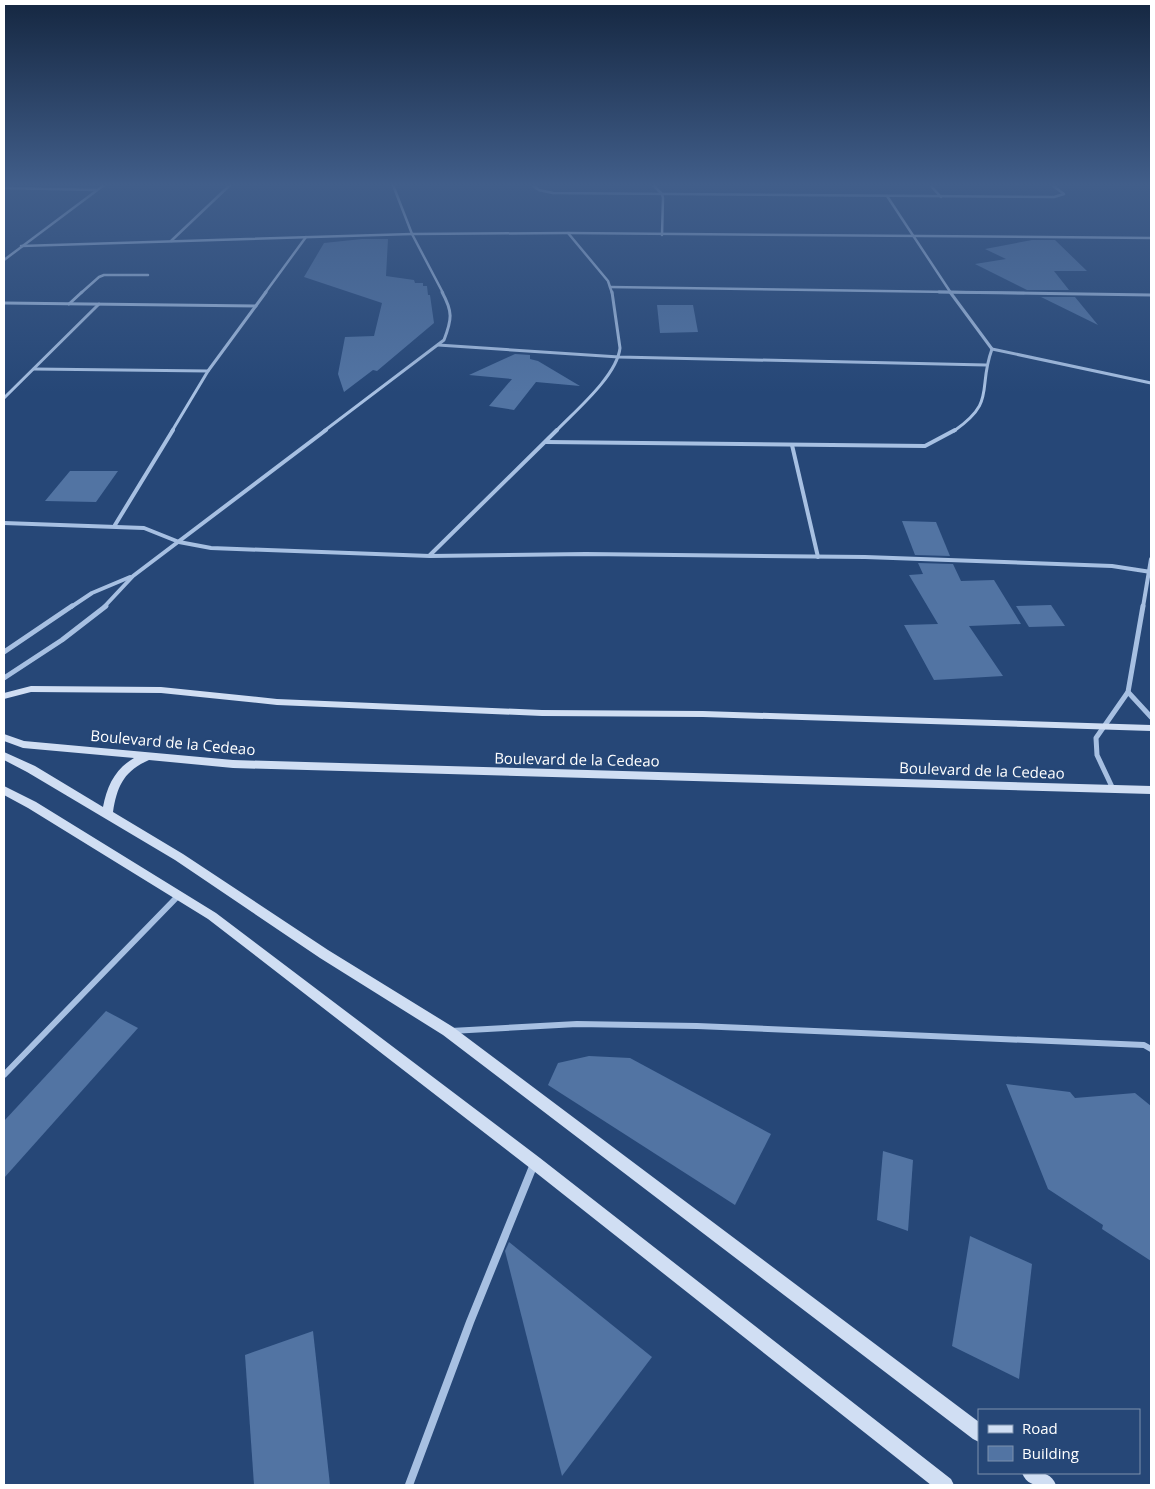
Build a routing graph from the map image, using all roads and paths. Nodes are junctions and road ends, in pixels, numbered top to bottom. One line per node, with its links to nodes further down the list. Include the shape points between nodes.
1 (293, 254): 12 (street)
2 (423, 254): 13 (street, via 450,307 448,332)
3 (586, 254): 6 (street)
4 (926, 254): 7 (street)
5 (148, 275): 10 (street, via 98,277)
6 (610, 287): 7 (street); 15 (street)
7 (949, 291): 8 (street); 14 (street)
8 (1151, 295)
9 (4, 303): 10 (street)
10 (68, 304): 11 (street)
11 (99, 304): 12 (street); 17 (street)
12 (256, 306): 18 (street)
13 (438, 345): 15 (street); 25 (street)
14 (992, 349): 16 (street); 19 (street)
15 (619, 357): 16 (street); 21 (street, via 608,376)
16 (986, 365): 22 (street, via 984,396 980,406 950,435 936,443 911,447)
17 (34, 369): 18 (street); 20 (street)
18 (208, 372): 24 (street)
19 (1151, 383)
20 (4, 398)
21 (546, 442): 22 (street); 26 (street)
22 (792, 446): 27 (street)
23 (4, 523): 24 (street)
24 (115, 525): 25 (street, via 144,528)
25 (179, 542): 26 (street, via 211,548); 30 (street)
26 (430, 556): 27 (street)
27 (818, 557): 29 (street, via 1112,566)
28 (1151, 559): 29 (street)
29 (1149, 571): 33 (street)
30 (133, 576): 31 (street, via 92,593); 32 (street, via 111,602 62,640)
31 (4, 652)
32 (4, 678)
33 (1128, 692): 35 (street); 36 (street)
34 (4, 696): 36 (main road, via 31,689 161,690 277,702 542,713 703,714)
35 (1151, 718)
36 (1102, 726): 37 (main road); 41 (street, via 1096,738 1097,755)
37 (1151, 728)
38 (4, 737): 40 (main road, Boulevard de la Cedeao, via 23,744)
39 (4, 756): 44 (main road)
40 (150, 757): 41 (main road, Boulevard de la Cedeao, via 280,765); 44 (main road, via 143,758 121,773 111,790)
41 (1113, 789): 43 (main road, Boulevard de la Cedeao)
42 (4, 790): 45 (main road)
43 (1151, 790)
44 (106, 814): 46 (main road)
45 (178, 896): 48 (street); 49 (main road, via 212,916)
46 (448, 1031): 47 (street, via 577,1024 697,1026); 50 (main road)
47 (1149, 1047)
48 (4, 1075)
49 (535, 1163): 52 (street, via 470,1322); 53 (main road)
50 (978, 1433)
51 (1032, 1474): 54 (main road)
52 (409, 1485)
53 (945, 1485)
54 (1047, 1485)

